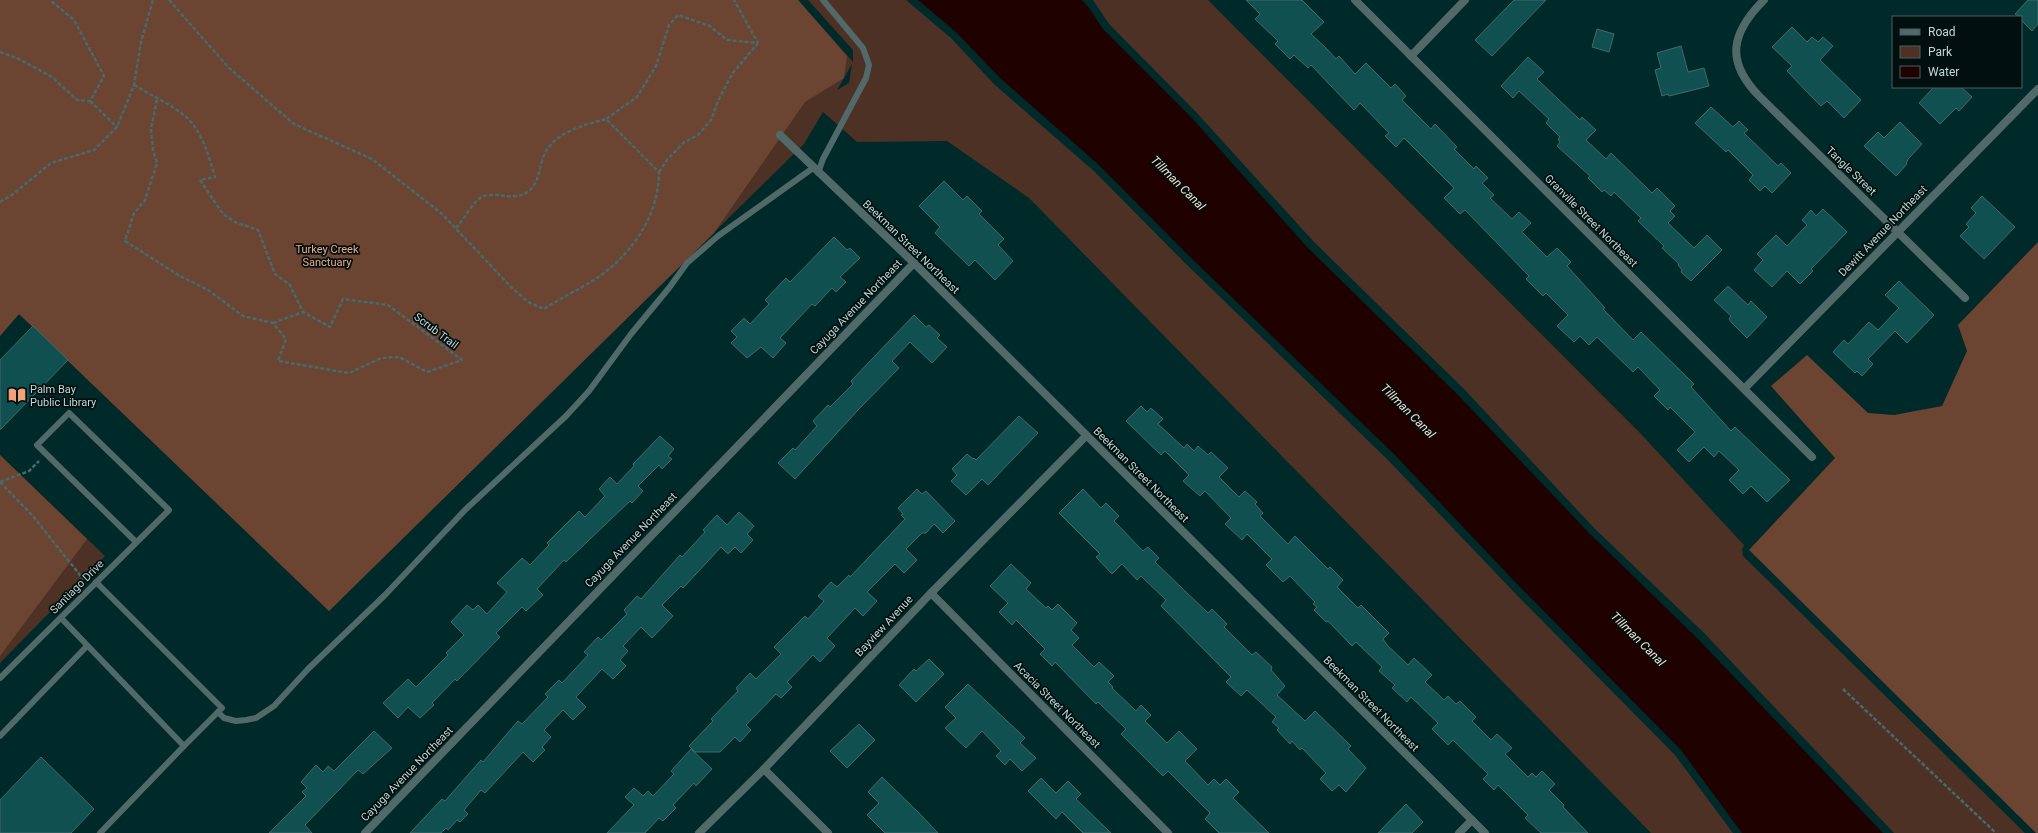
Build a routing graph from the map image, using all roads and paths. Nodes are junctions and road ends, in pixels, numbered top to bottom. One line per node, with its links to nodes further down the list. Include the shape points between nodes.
1 (50, 0): 15 (path, via 74,20 104,76)
2 (153, 0): 12 (path, via 141,42)
3 (169, 0): 22 (path, via 229,68 294,124 372,159 441,213)
4 (734, 0): 9 (path)
5 (822, 0): 19 (lane, via 863,48 869,65 866,78)
6 (1355, 0): 11 (street, Granville Street Northeast)
7 (1465, 0): 11 (street)
8 (1764, 0): 23 (street, Tangle Street, via 1741,27 1735,51 1742,76 1748,86)
9 (758, 43): 16 (path, via 727,40 710,26 678,15 669,25 656,66 637,97); 20 (path, via 732,74 711,120 698,135 683,143)
10 (0, 52): 15 (path, via 52,77 78,100)
11 (1411, 56): 28 (street, Granville Street Northeast)
12 (134, 85): 14 (path); 17 (path)
13 (2038, 89): 23 (street, Dewitt Avenue Northeast)
14 (157, 98): 26 (path, via 186,116 205,143 216,177 200,180 222,214 235,222 258,230 275,274 290,285); 27 (path, via 151,129 157,163 145,200 134,213 125,241 180,276 208,290 243,316)
15 (90, 101): 17 (path)
16 (606, 119): 20 (path); 22 (path, via 552,142 543,156 537,181 528,192 512,197 484,196 474,202 466,218)
17 (117, 127): 21 (path, via 94,150 51,163)
18 (780, 135): 19 (street, Beekman Street Northeast)
19 (816, 170): 24 (street, Beekman Street Northeast); 41 (lane, via 718,236 687,263 589,391 566,416 465,510 385,595 308,669 274,706 256,718 246,720 224,718)
20 (659, 172): 22 (path, via 659,190 654,208 636,241 609,269 544,309 528,302 511,287)
21 (0, 202)
22 (456, 228)
23 (1897, 232): 25 (street, Tangle Street); 28 (street, Dewitt Avenue Northeast)
24 (914, 263): 29 (street, Beekman Street Northeast); 47 (street, Cayuga Avenue Northeast)
25 (1965, 298)
26 (303, 312): 27 (path); 27 (path, Scrub Trail, via 330,327 343,300 388,305 462,360 427,372 399,357 381,358 349,373 278,361 286,340)
27 (273, 323)
28 (1744, 389): 31 (street, Granville Street Northeast)
29 (1086, 436): 36 (street, Bayview Avenue); 45 (street, Beekman Street Northeast)
30 (47, 454): 32 (path, via 29,471); 33 (lane); 33 (lane, Santiago Drive, via 37,445 69,413 169,510)
31 (1812, 457)
32 (0, 482): 35 (path, via 32,515)
33 (136, 542): 34 (lane, Santiago Drive)
34 (96, 582): 35 (lane, Santiago Drive); 41 (lane, via 222,708)
35 (90, 588): 37 (lane, Santiago Drive)
36 (931, 593): 44 (street, Bayview Avenue); 50 (street, Acacia Street Northeast)
37 (60, 618): 38 (lane); 39 (lane, Santiago Drive)
38 (87, 646): 42 (lane); 43 (lane)
39 (0, 678)
40 (1844, 689): 53 (path)
41 (218, 712): 43 (lane)
42 (0, 736)
43 (184, 746): 46 (lane)
44 (764, 769): 48 (street, Bayview Avenue); 49 (street)
45 (1472, 820): 51 (street); 52 (street, Beekman Street Northeast)
46 (100, 833)
47 (365, 833)
48 (699, 833)
49 (828, 833)
50 (1168, 833)
51 (1459, 833)
52 (1485, 833)
53 (1996, 833)

